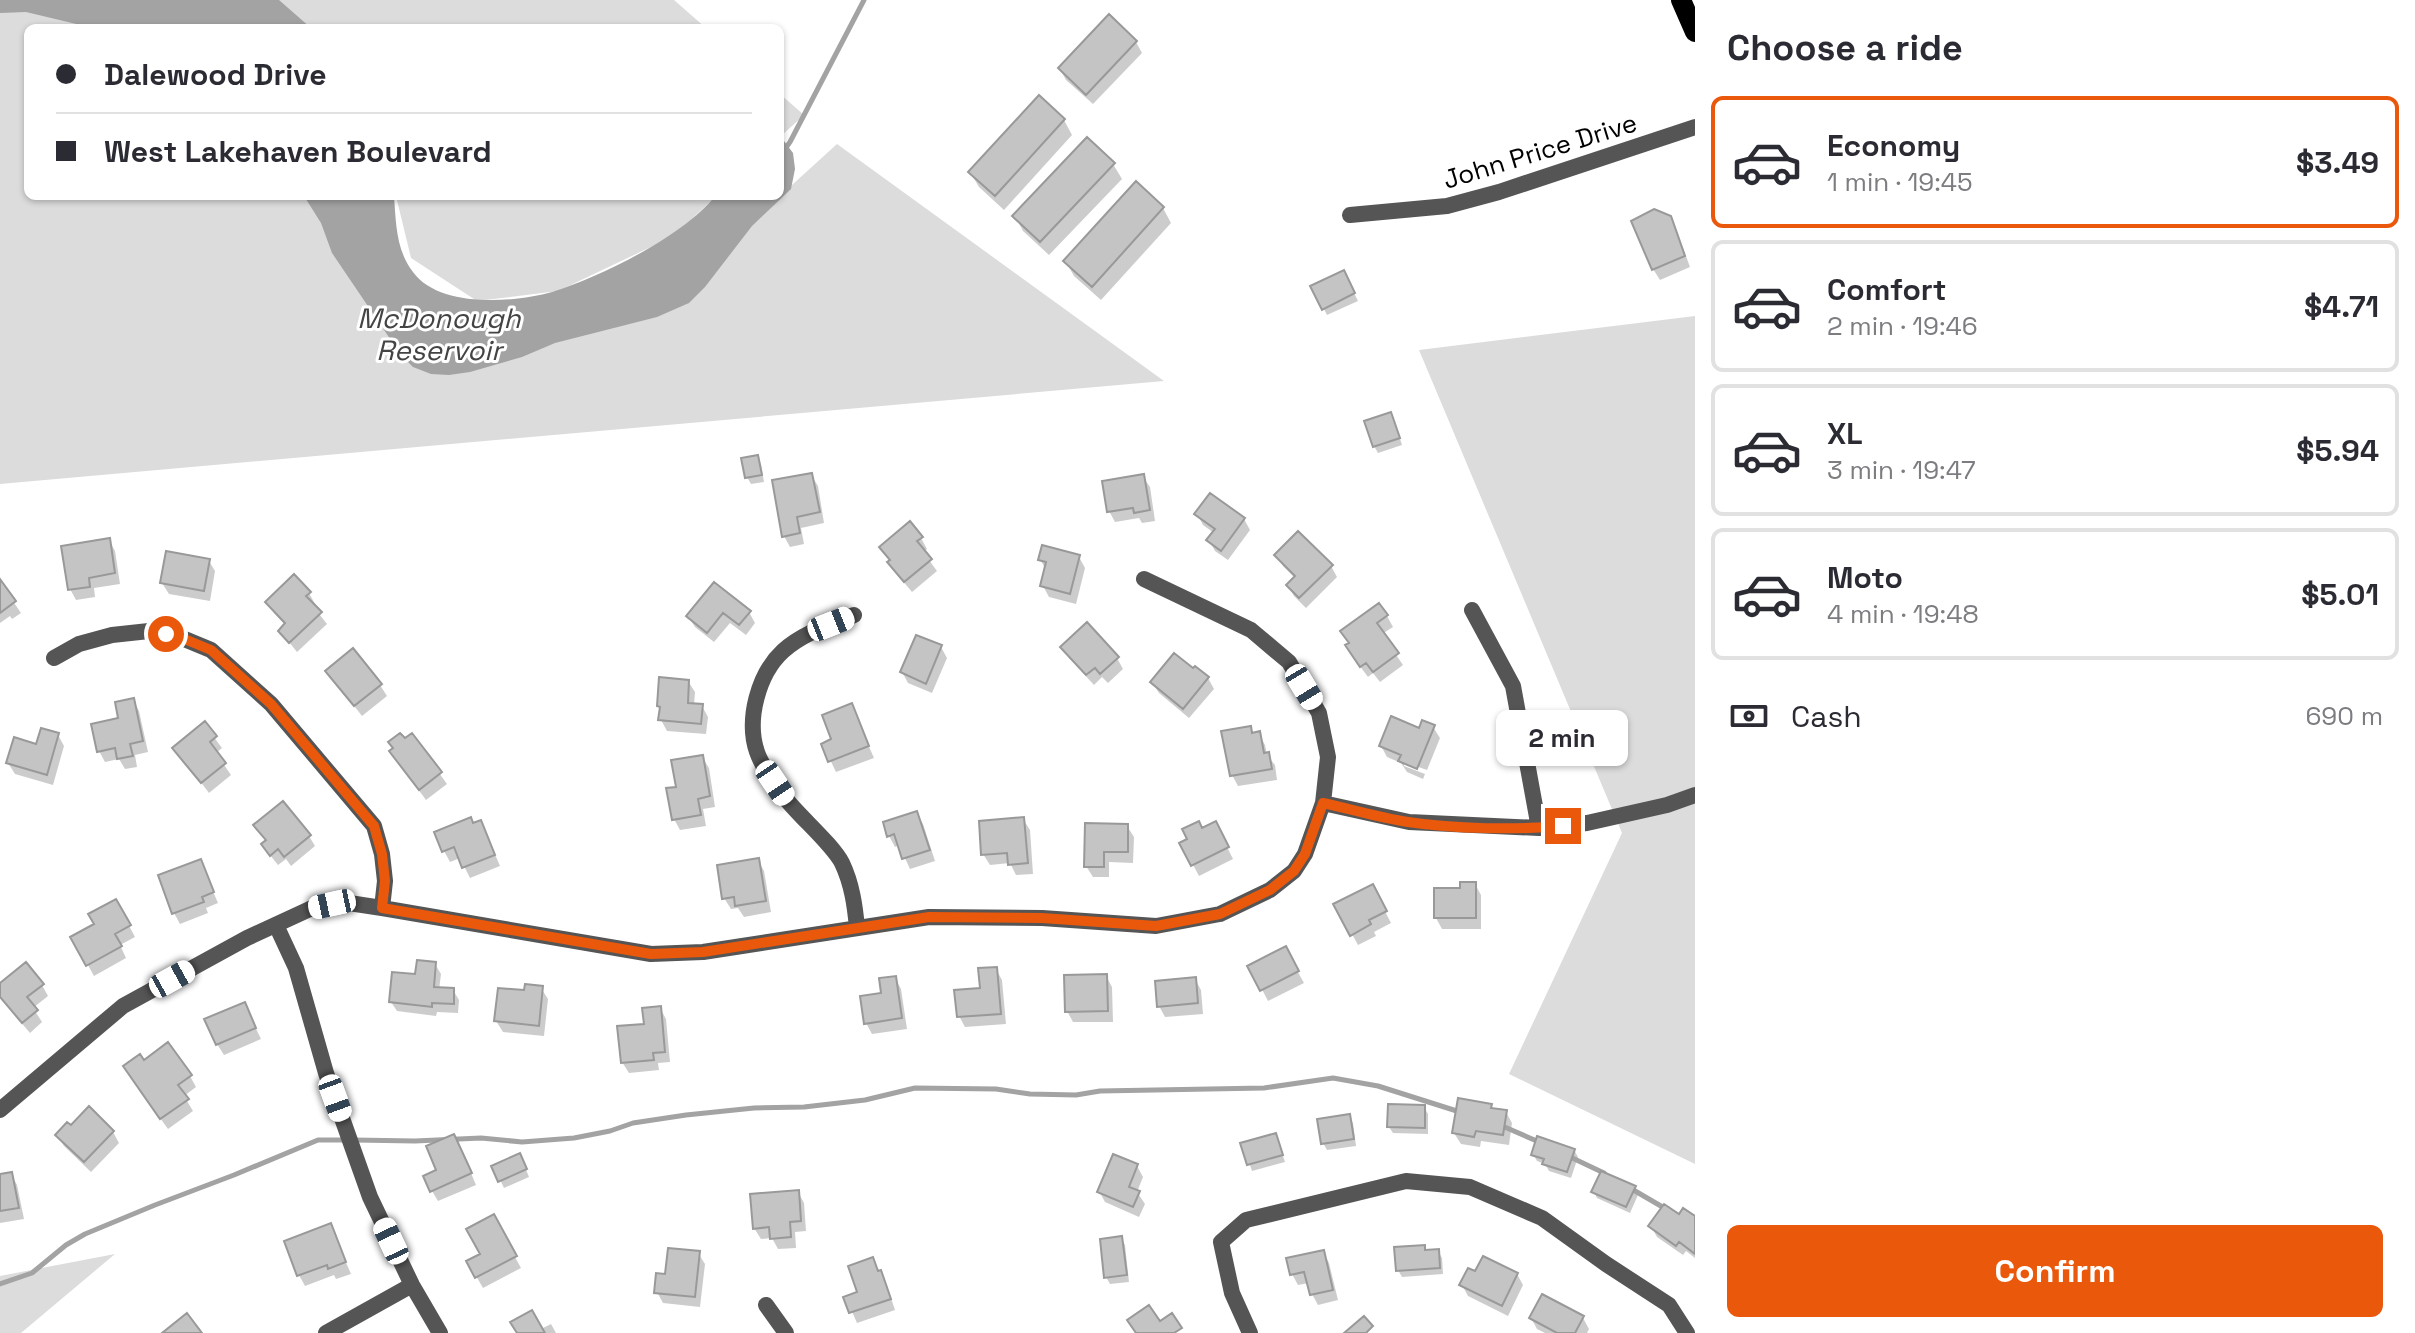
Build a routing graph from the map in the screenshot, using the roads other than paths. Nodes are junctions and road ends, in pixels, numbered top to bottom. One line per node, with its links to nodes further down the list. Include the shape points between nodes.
1 (1681, 0): 2 (main road)
2 (1695, 32)
3 (1695, 127): 4 (street, John Price Drive, via 1447,206)
4 (1350, 215)
5 (1144, 579): 10 (street, via 1251,630 1289,662 1319,713 1328,757)
6 (1472, 610): 11 (street, via 1513,686)
7 (854, 615): 14 (street, via 807,634 783,651 767,670 753,719 764,766 841,861)
8 (54, 658): 12 (street, via 79,644 149,631 211,650 271,704 374,826 385,881)
9 (1695, 795): 11 (street, via 1587,823)
10 (1323, 803): 11 (street, via 1409,822); 14 (street, via 1294,871 1270,890 1220,914 1156,926 929,917)
11 (1539, 828)
12 (382, 908): 13 (street, via 332,904); 14 (street, via 651,954 703,952)
13 (276, 925): 15 (street, via 123,1006); 16 (street, via 296,968 370,1197)
14 (857, 928)
15 (0, 1110)
16 (412, 1285): 18 (street); 19 (street)
17 (766, 1305): 20 (street)
18 (326, 1333)
19 (440, 1333)
20 (786, 1333)
21 (1250, 1333): 22 (street, via 1232,1293 1221,1242 1246,1220 1406,1181 1470,1187 1542,1218 1669,1305)
22 (1687, 1333)

